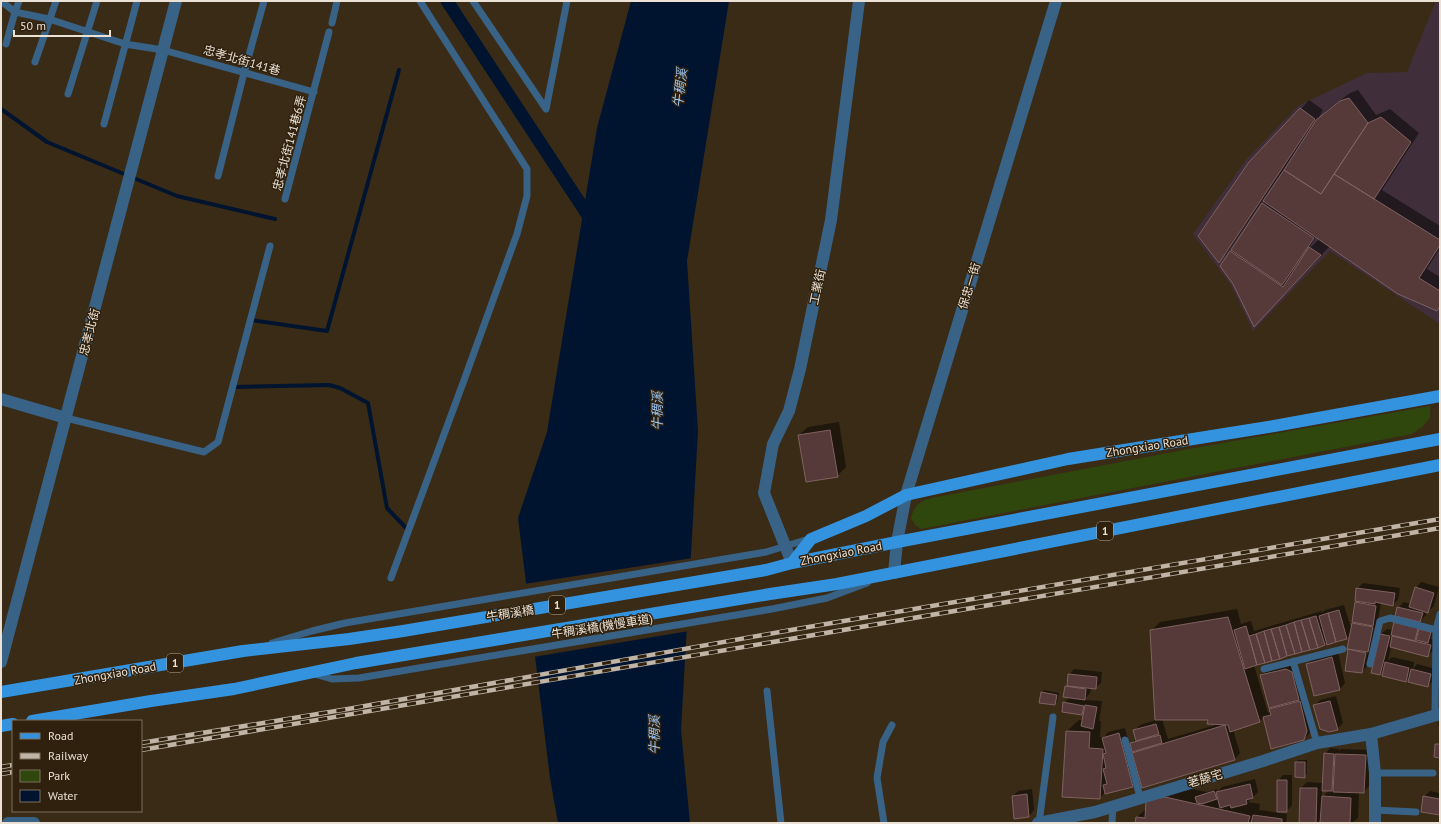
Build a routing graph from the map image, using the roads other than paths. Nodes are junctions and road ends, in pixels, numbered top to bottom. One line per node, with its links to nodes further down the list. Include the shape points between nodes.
1 (1, 1): 14 (lane)
2 (19, 1): 14 (lane)
3 (56, 1): 15 (lane)
4 (97, 1): 17 (lane)
5 (137, 1): 20 (lane)
6 (176, 1): 21 (street, 忠孝北街)
7 (264, 1): 23 (lane)
8 (337, 1): 16 (lane)
9 (420, 1): 41 (lane, via 527,169 527,196 517,234)
10 (473, 1): 11 (lane, via 546,109)
11 (567, 1)
12 (859, 1): 38 (street, 工業街, via 831,220 800,369 789,411 773,444 764,493)
13 (1056, 1): 35 (street, 保忠一街)
14 (15, 12): 15 (lane, 忠孝北街141巷); 19 (lane)
15 (49, 20): 17 (lane, 忠孝北街141巷); 22 (lane)
16 (332, 23)
17 (88, 32): 20 (lane, 忠孝北街141巷); 25 (lane)
18 (329, 32): 24 (lane, 忠孝北街141巷6弄)
19 (6, 44)
20 (125, 44): 21 (lane, 忠孝北街141巷); 26 (lane)
21 (164, 50): 23 (lane, 忠孝北街141巷); 32 (street, 忠孝北街)
22 (35, 62)
23 (244, 72): 24 (lane, 忠孝北街141巷); 27 (lane)
24 (314, 92): 28 (lane, 忠孝北街141巷6弄)
25 (68, 94)
26 (104, 124)
27 (218, 176)
28 (285, 199)
29 (270, 246): 32 (lane, via 218,442 204,452)
30 (1440, 396): 35 (main road, Zhongxiao Road, via 1068,459)
31 (1, 399): 32 (street)
32 (66, 418): 48 (street, 忠孝北街)
33 (1440, 439): 37 (main road, Zhongxiao Road / 1)
34 (1440, 465): 40 (main road, 1)
35 (906, 495): 36 (main road, Zhongxiao Road, via 866,516); 37 (street, 保忠一街)
36 (811, 539): 38 (lane); 39 (main road, Zhongxiao Road)
37 (897, 542): 39 (main road, Zhongxiao Road / 1); 40 (street, 保忠一街)
38 (785, 546): 39 (street, 工業街); 46 (lane, via 766,552 345,623)
39 (792, 563): 44 (main road, 牛稠溪橋 / 1, via 766,570)
40 (894, 573): 51 (main road, 牛稠溪橋 / 1, via 356,663); 51 (lane, 牛稠溪橋(機慢車道), via 827,598 772,609 353,679 332,679)
41 (390, 578)
42 (1440, 614): 43 (lane)
43 (1436, 630): 49 (lane, via 1390,618 1380,621); 54 (lane)
44 (349, 639): 46 (main road, Zhongxiao Road / 1)
45 (1342, 649): 47 (lane)
46 (243, 651): 53 (main road, Zhongxiao Road / 1)
47 (1293, 661): 50 (lane); 62 (lane)
48 (1, 662)
49 (1370, 664)
50 (1264, 669)
51 (310, 673): 56 (main road, 1, via 234,689)
52 (767, 691): 72 (lane)
53 (1, 692)
54 (1438, 714): 60 (street, 荖藤宅)
55 (1054, 717): 74 (lane)
56 (38, 720)
57 (12, 724): 59 (main road)
58 (892, 725): 73 (lane, via 883,742 877,778)
59 (1, 726)
60 (1371, 734): 62 (street, 荖藤宅); 63 (street)
61 (1125, 740): 65 (lane)
62 (1317, 743): 65 (street, 荖藤宅)
63 (1375, 773): 64 (lane); 67 (street)
64 (1433, 773)
65 (1140, 797): 66 (street, 荖藤宅)
66 (1113, 806): 74 (street, 荖藤宅); 75 (lane)
67 (1375, 810): 68 (lane); 76 (street)
68 (1416, 812)
69 (8, 823): 70 (street)
70 (26, 823): 71 (street)
71 (34, 823)
72 (781, 823)
73 (884, 823)
74 (1039, 823)
75 (1112, 823)
76 (1375, 823)

